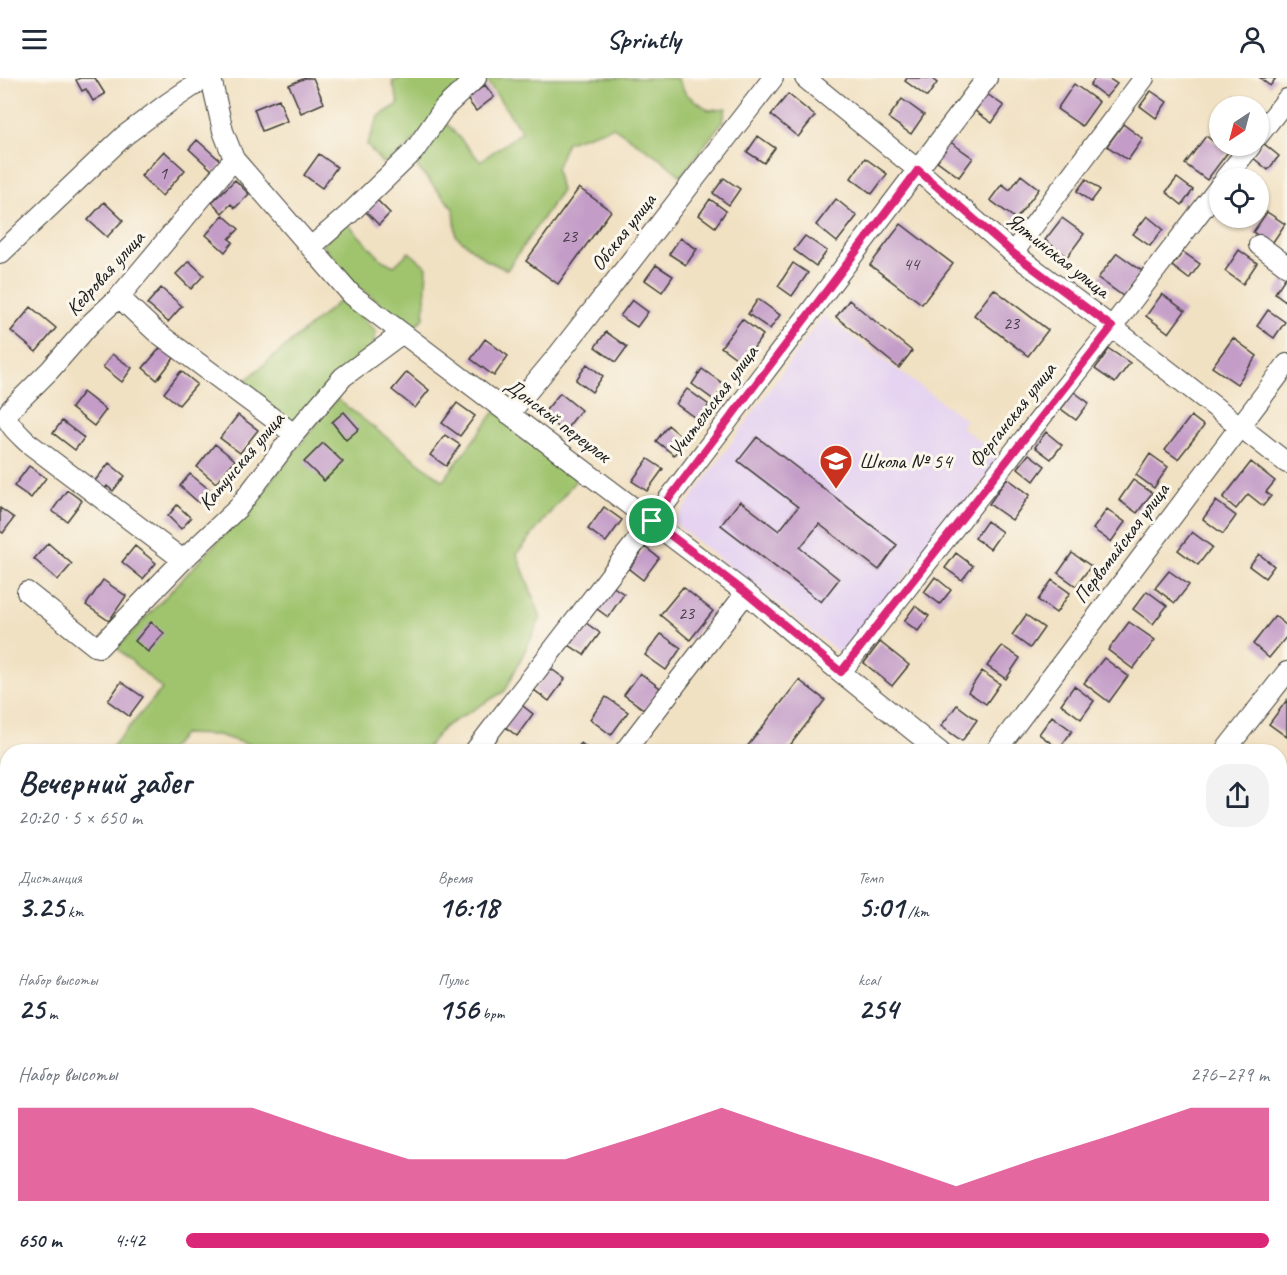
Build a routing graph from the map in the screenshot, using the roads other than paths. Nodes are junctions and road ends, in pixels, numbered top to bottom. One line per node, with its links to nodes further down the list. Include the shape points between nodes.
1 (205, 78): 18 (street, via 124,136)
2 (211, 78): 11 (street, Донской переулок)
3 (477, 78): 16 (street, via 444,108 414,151)
4 (773, 78): 24 (street, Обская улица)
5 (805, 78): 13 (street, Ялтинская улица)
6 (987, 78): 13 (street, Учительская улица)
7 (1144, 78): 17 (street)
8 (1287, 99): 9 (street)
9 (1269, 122)
10 (1243, 156): 12 (street)
11 (234, 159): 16 (street, Донской переулок); 20 (street, Кедровая улица)
12 (1234, 168)
13 (918, 170): 17 (street, Ялтинская улица); 28 (street, Учительская улица)
14 (1209, 200): 21 (street, Ферганская улица)
15 (1259, 245): 19 (street)
16 (311, 247): 22 (street, Донской переулок, via 352,295)
17 (1013, 253): 21 (street, Ялтинская улица)
18 (0, 254)
19 (1287, 266)
20 (119, 297): 26 (street, via 155,331); 29 (street, Кедровая улица, via 6,416 27,442)
21 (1112, 327): 25 (street, Ялтинская улица); 32 (street, Ферганская улица)
22 (401, 334): 24 (street, Донской переулок); 26 (street, Катунская улица, via 343,377)
23 (1287, 364): 25 (street, Первомайская улица)
24 (509, 414): 28 (street, Донской переулок)
25 (1239, 426): 27 (street, Ялтинская улица); 37 (street, Первомайская улица)
26 (294, 434): 29 (street, Катунская улица, via 238,508)
27 (1287, 463)
28 (652, 521): 31 (street, Донской переулок); 34 (street, Учительская улица)
29 (183, 560): 30 (street, Катунская улица, via 99,647)
30 (27, 592)
31 (746, 593): 32 (street, Донской переулок); 35 (street)
32 (841, 672): 36 (street, Донской переулок)
33 (1287, 672): 38 (street)
34 (480, 744)
35 (630, 744)
36 (930, 744)
37 (1001, 744)
38 (1230, 744)

